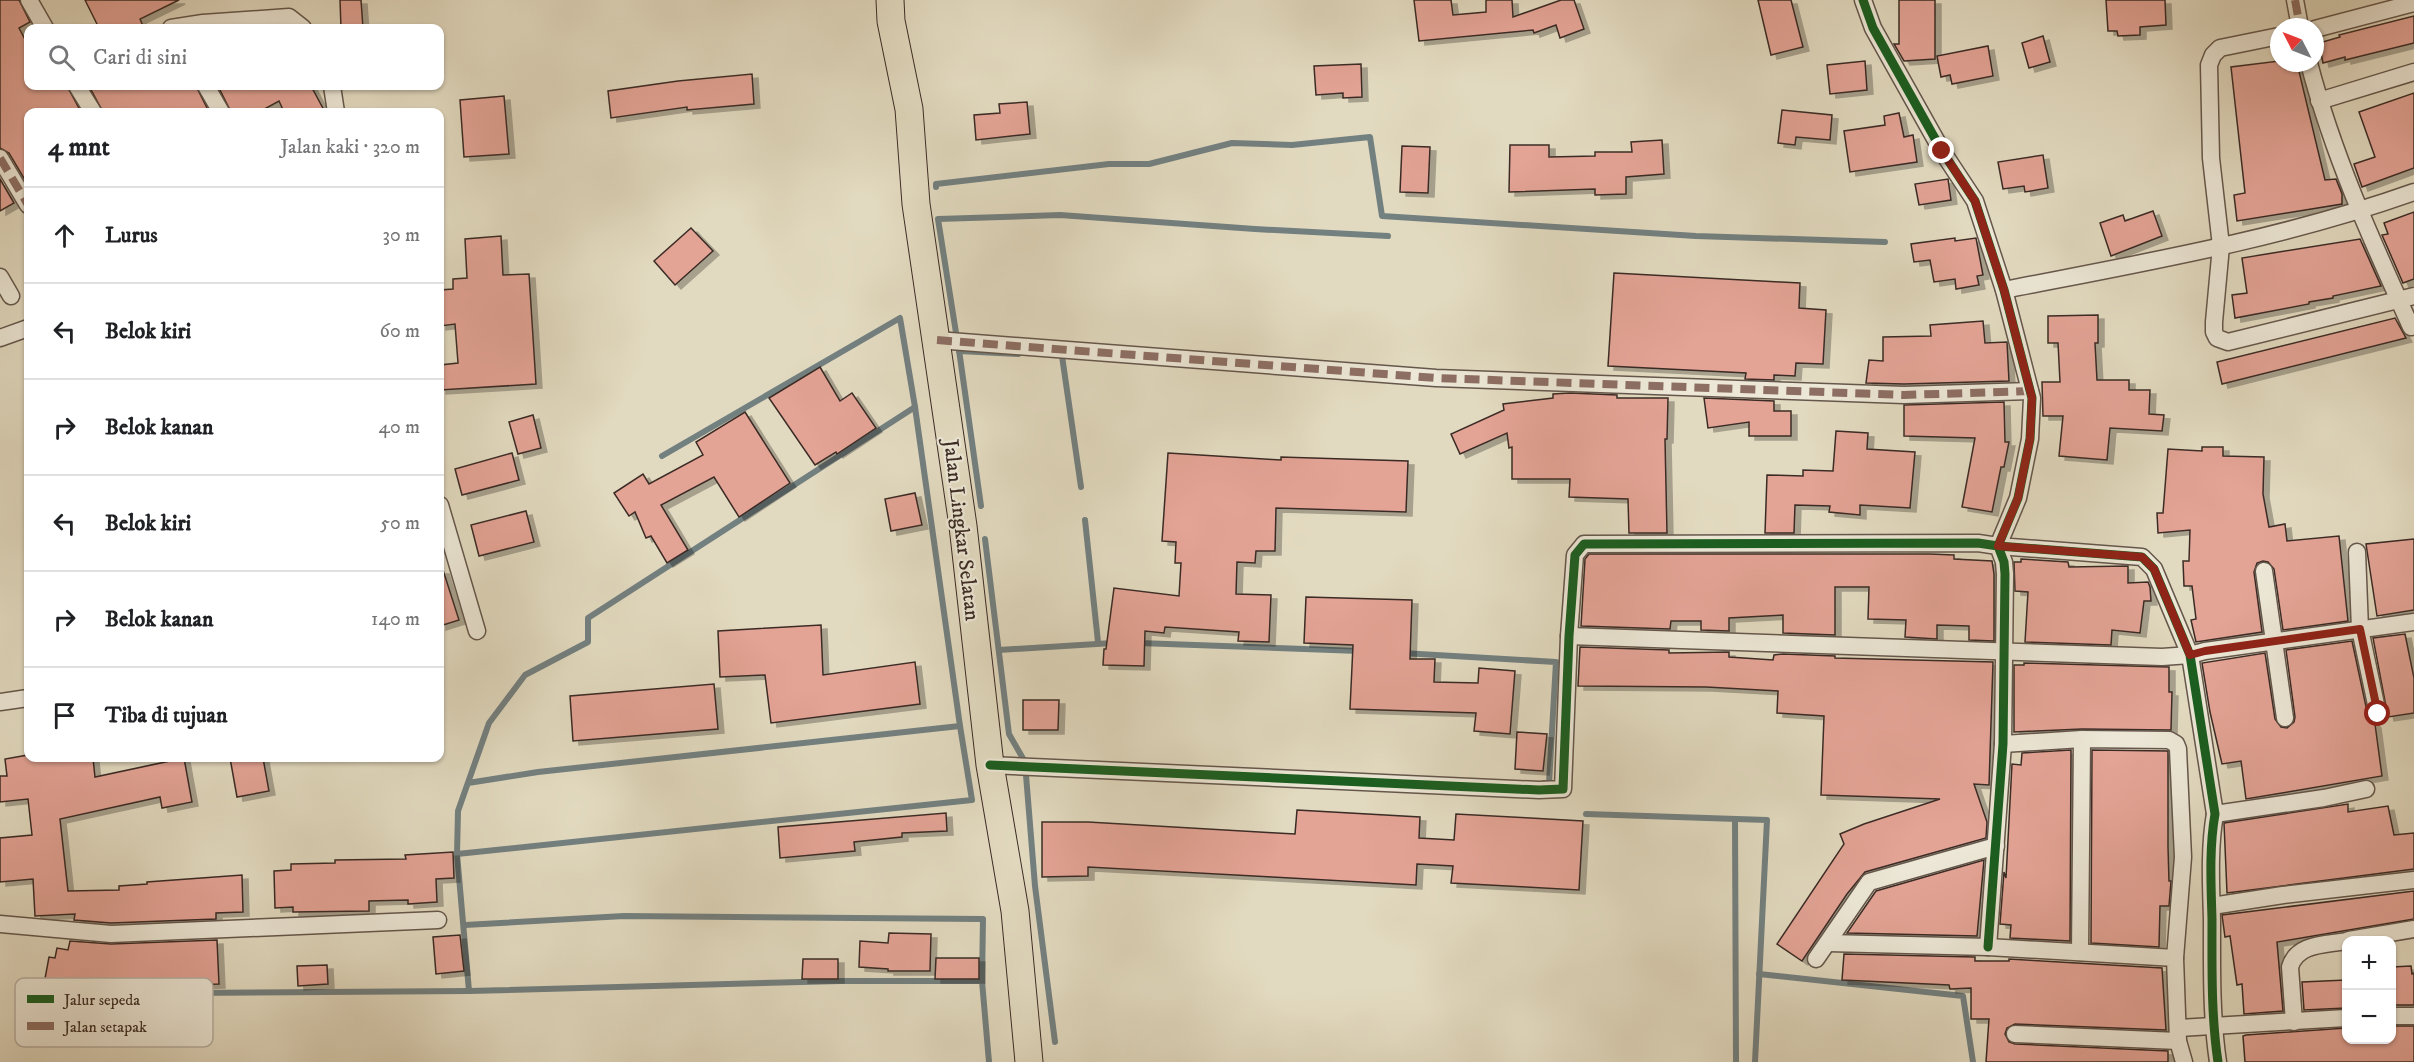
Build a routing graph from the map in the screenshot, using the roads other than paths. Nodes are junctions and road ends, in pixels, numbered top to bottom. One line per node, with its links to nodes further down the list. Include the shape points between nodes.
1 (29, 0): 7 (street)
2 (890, 0): 33 (highway, Jalan Lingkar Selatan, via 909,109 916,204)
3 (1863, 0): 27 (street, via 1872,28 1975,201)
4 (2295, 0): 6 (street)
5 (2414, 3): 10 (street)
6 (2298, 18)
7 (43, 24)
8 (197, 24): 9 (street, via 289,17)
9 (300, 24)
10 (2324, 27)
11 (2270, 38): 25 (street, via 2220,48 2209,65)
12 (2311, 72): 17 (street)
13 (2414, 72): 17 (street)
14 (79, 90): 18 (street)
15 (208, 90): 19 (street)
16 (333, 90): 20 (street)
17 (2319, 100): 24 (street)
18 (91, 108)
19 (219, 108)
20 (335, 108)
21 (0, 158): 23 (street)
22 (2414, 192): 24 (street)
23 (24, 198)
24 (2359, 212): 25 (street); 29 (street)
25 (2217, 248): 27 (street); 29 (street, via 2214,332 2220,341)
26 (0, 277): 28 (street)
27 (2004, 290): 34 (street)
28 (11, 296)
29 (2406, 298): 30 (street)
30 (2411, 327)
31 (24, 329): 32 (street)
32 (0, 338)
33 (937, 340): 34 (street, via 1436,378 1904,395); 52 (highway, Jalan Lingkar Selatan)
34 (2030, 390): 36 (street, via 2030,439 2018,498)
35 (444, 519): 41 (street)
36 (1998, 546): 42 (street, via 1584,544 1575,555); 44 (street, via 2006,574); 45 (street, via 2142,557 2154,569)
37 (2356, 552): 40 (street)
38 (2264, 571): 43 (street)
39 (2414, 622): 40 (street)
40 (2360, 629): 43 (street); 48 (street)
41 (477, 631)
42 (1569, 636): 44 (street); 52 (street, via 1563,789)
43 (2274, 642): 45 (street); 49 (street)
44 (2004, 651): 45 (street); 51 (street)
45 (2186, 655): 54 (street)
46 (24, 699): 47 (street)
47 (0, 702)
48 (2378, 714)
49 (2285, 718)
50 (2082, 739): 51 (street); 65 (street); 66 (street, via 2169,740 2176,744 2183,857)
51 (2003, 744): 55 (street)
52 (990, 765): 75 (highway, Jalan Lingkar Selatan, via 1015,911)
53 (2366, 789): 54 (street)
54 (2215, 814): 57 (street)
55 (1996, 846): 63 (street, via 1869,882); 64 (street)
56 (2414, 880): 57 (street)
57 (2212, 906): 72 (street)
58 (438, 920): 59 (street, via 111,934)
59 (0, 924)
60 (2414, 929): 61 (street)
61 (2376, 936)
62 (2342, 942): 71 (street, via 2299,951 2293,958 2290,967)
63 (1828, 943): 64 (street); 67 (street)
64 (1988, 947): 65 (street)
65 (2080, 952): 66 (street)
66 (2175, 958): 73 (street)
67 (1816, 959)
68 (2396, 1016): 69 (street)
69 (2414, 1016)
70 (2342, 1018): 71 (street)
71 (2295, 1022): 72 (street)
72 (2209, 1028): 73 (street); 77 (street)
73 (2180, 1033): 74 (street); 76 (street)
74 (2015, 1034)
75 (1029, 1062)
76 (2184, 1062)
77 (2218, 1062)

